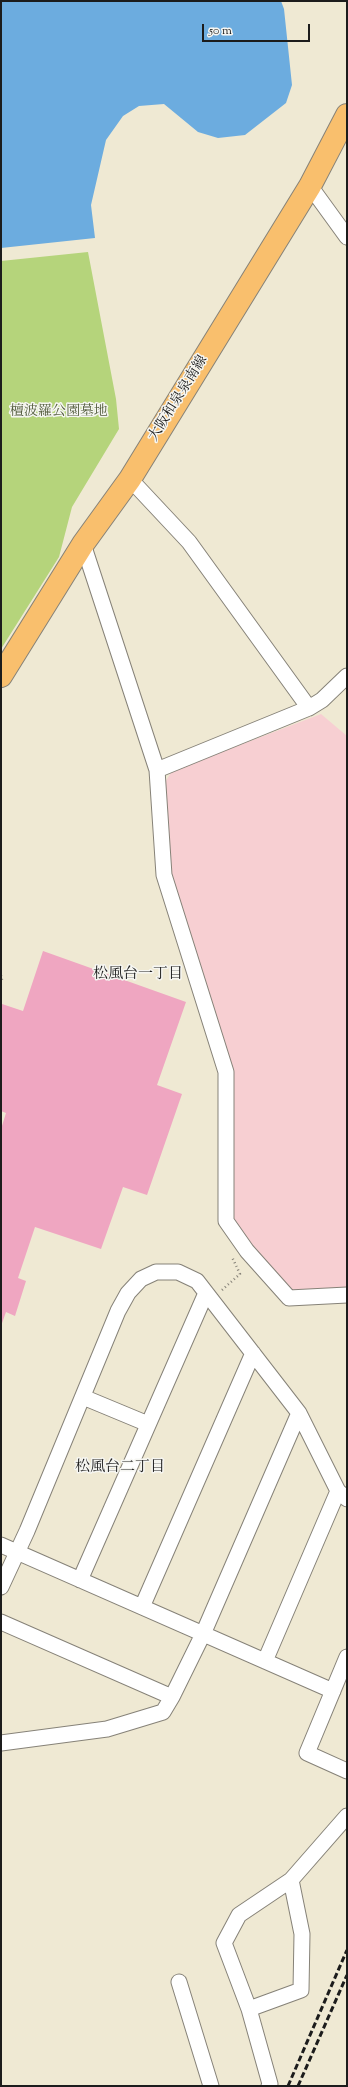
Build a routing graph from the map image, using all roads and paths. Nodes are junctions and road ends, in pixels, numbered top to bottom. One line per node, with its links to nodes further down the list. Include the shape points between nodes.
1 (347, 115): 2 (main road, 大阪和泉泉南線)
2 (310, 186): 3 (street); 4 (main road, 大阪和泉泉南線)
3 (347, 237)
4 (130, 479): 5 (main road, 大阪和泉泉南線); 8 (street, via 189,542)
5 (83, 544): 6 (main road, 大阪和泉泉南線); 9 (street)
6 (1, 676)
7 (347, 676): 8 (street, via 322,700)
8 (309, 708): 9 (street)
9 (157, 770): 13 (street, via 164,875 226,1072 226,1221 247,1251 289,1298)
10 (1, 976): 11 (path)
11 (1, 981)
12 (240, 1274): 14 (path)
13 (347, 1295)
14 (208, 1296): 15 (street); 16 (street, via 197,1281 178,1272 156,1272 141,1279 128,1293 118,1311); 18 (street)
15 (253, 1353): 17 (street); 24 (street)
16 (83, 1397): 18 (street); 21 (street, via 27,1532)
17 (300, 1413): 19 (street); 26 (street)
18 (148, 1424): 22 (street)
19 (342, 1495): 28 (street)
20 (1, 1545): 21 (street)
21 (16, 1552): 22 (street); 23 (street)
22 (80, 1580): 24 (street)
23 (1, 1587)
24 (142, 1607): 26 (street)
25 (1, 1622): 30 (street)
26 (203, 1634): 28 (street); 30 (street)
27 (347, 1657): 29 (street)
28 (265, 1661): 29 (street)
29 (333, 1691): 32 (street, via 307,1752)
30 (172, 1697): 31 (street, via 163,1712 106,1729)
31 (1, 1743)
32 (347, 1771)
33 (347, 1816): 34 (street)
34 (290, 1880): 36 (street, via 239,1915 224,1943); 36 (street, via 302,1934 301,1990)
35 (179, 1982): 37 (street)
36 (249, 2009): 38 (street)
37 (211, 2086)
38 (269, 2086)

